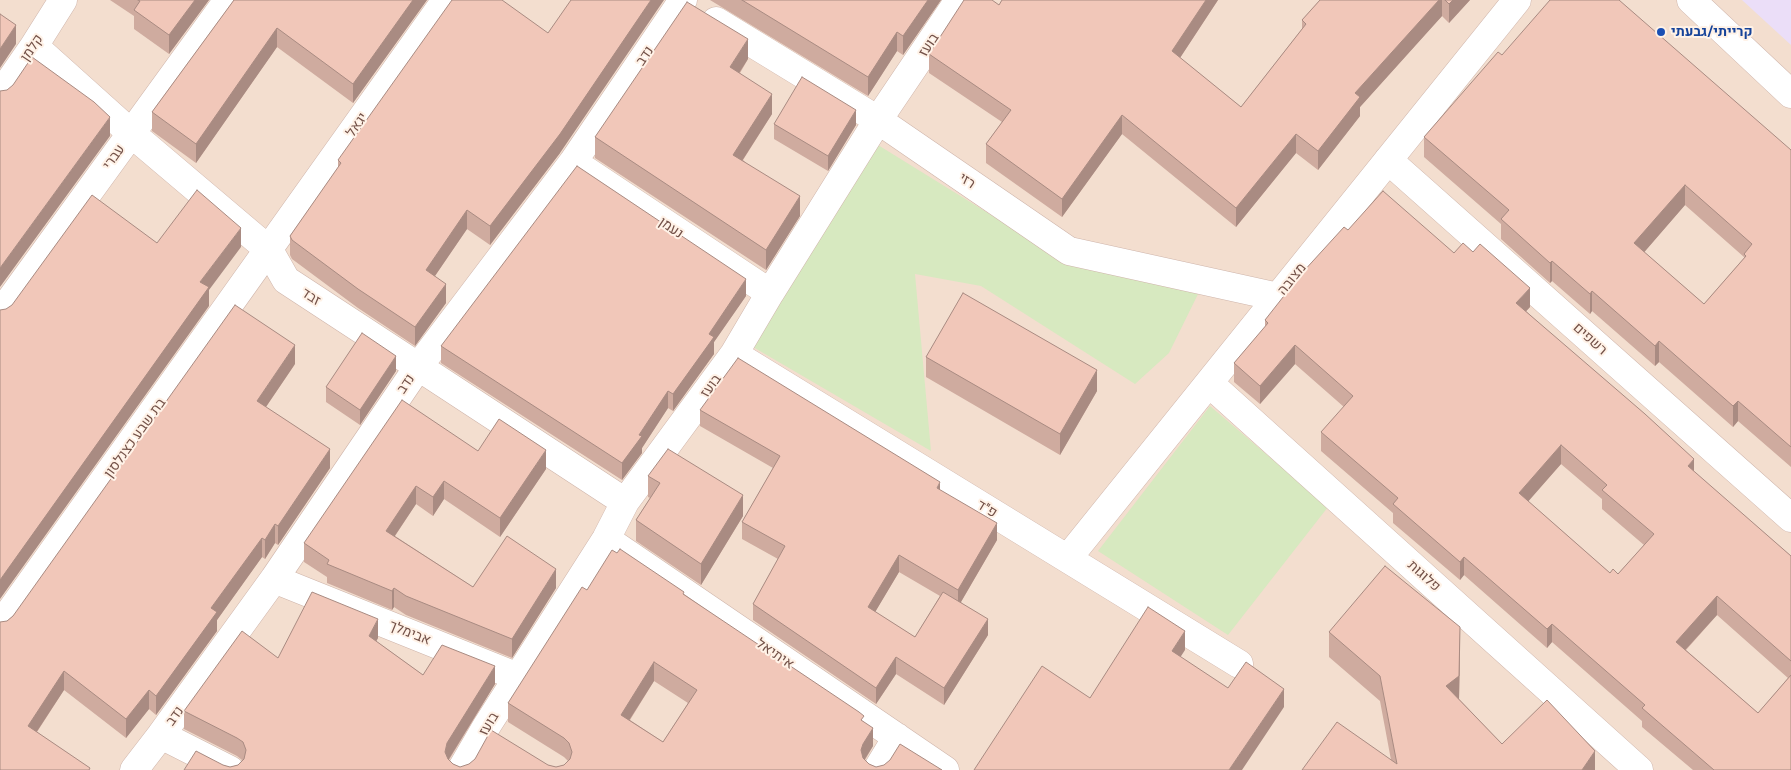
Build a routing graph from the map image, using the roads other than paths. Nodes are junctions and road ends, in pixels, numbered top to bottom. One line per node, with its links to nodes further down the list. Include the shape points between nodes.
1 (63, 0): 8 (street, קלמן)
2 (228, 0): 12 (street, עברי)
3 (446, 0): 15 (street, יגאל)
4 (683, 0): 11 (street, רזי); 14 (street, נדב)
5 (959, 0): 11 (street, בועז)
6 (1517, 0): 13 (street, מצובה)
7 (1691, 0): 9 (street)
8 (34, 46): 10 (street, קלמן); 12 (street, זבד)
9 (1791, 94)
10 (0, 95)
11 (878, 120): 16 (street, בועז); 17 (street, רזי, via 1069,250)
12 (132, 134): 15 (street, זבד); 18 (street, עברי)
13 (1388, 160): 17 (street, מצובה); 23 (street, רשפים)
14 (573, 162): 16 (street, נעמן); 20 (street, נדב)
15 (269, 250): 20 (street, זבד, via 286,280); 27 (street, בת שבע כצנלסון)
16 (770, 293): 19 (street, בועז)
17 (1278, 297): 21 (street, מצובה)
18 (0, 314)
19 (734, 354): 22 (street, בועז); 25 (street, פ"ד)
20 (418, 366): 22 (street, זבד); 26 (street, נדב)
21 (1209, 383): 25 (street, מצובה); 39 (street, פלוגות)
22 (625, 502): 24 (street, בועז)
23 (1791, 518)
24 (606, 539): 29 (street, בועז); 32 (street, איתיאל)
25 (1068, 558): 28 (street, פ"ד)
26 (274, 579): 29 (street, אבימלך); 31 (street, נדב)
27 (0, 626)
28 (1239, 664)
29 (518, 677): 30 (street, בועז)
30 (486, 727): 33 (street); 36 (street, בועז)
31 (161, 735): 34 (street, נדב); 35 (street)
32 (898, 737): 37 (street); 38 (street, איתיאל)
33 (510, 741)
34 (134, 770)
35 (230, 770)
36 (461, 770)
37 (877, 770)
38 (945, 770)
39 (1639, 770)

